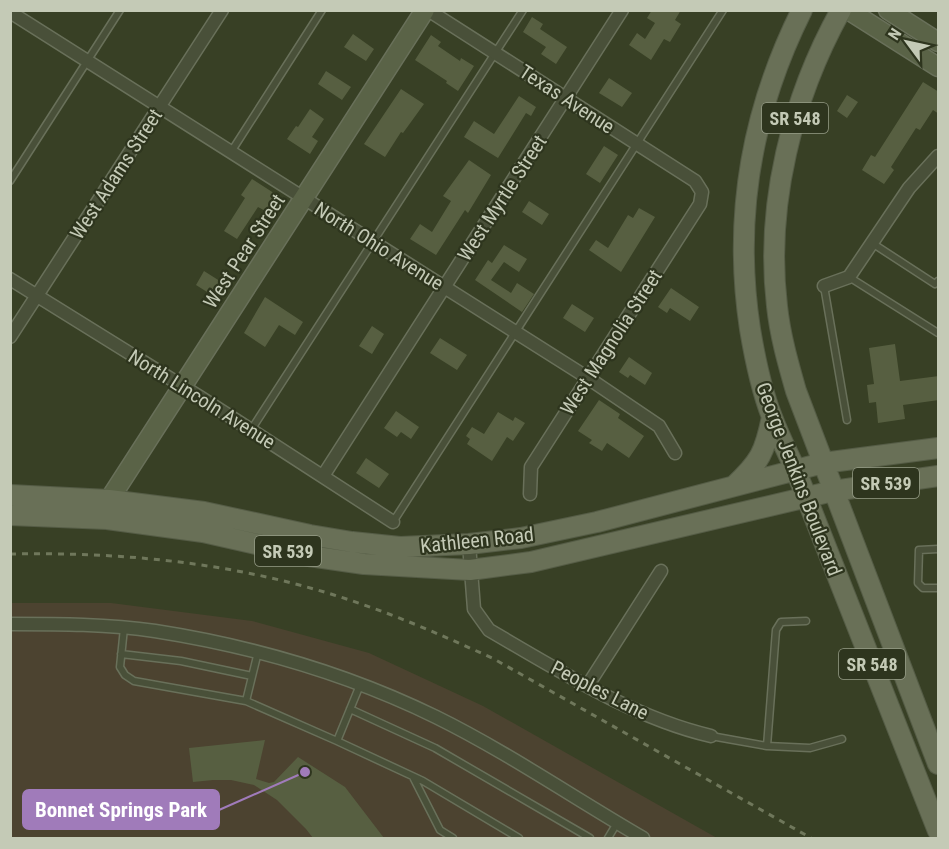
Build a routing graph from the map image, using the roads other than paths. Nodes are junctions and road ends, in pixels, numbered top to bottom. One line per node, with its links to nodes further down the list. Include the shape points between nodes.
1 (120, 10): 15 (lane)
2 (222, 10): 18 (street, West Adams Street)
3 (322, 10): 20 (lane)
4 (426, 10): 14 (street, Texas Avenue); 24 (street, West Pear Street)
5 (523, 10): 14 (lane)
6 (622, 10): 17 (street, West Myrtle Street)
7 (723, 10): 19 (lane)
8 (802, 10): 38 (main road, George Jenkins Boulevard / SR 548, via 766,96 747,178 744,218 747,309)
9 (841, 10): 43 (main road, George Jenkins Boulevard / SR 548, via 813,66 787,144 774,266 785,350)
10 (848, 10): 16 (street)
11 (888, 10): 13 (street)
12 (14, 16): 15 (street, North Ohio Avenue)
13 (939, 42)
14 (495, 53): 17 (street, Texas Avenue); 25 (lane)
15 (88, 61): 18 (street, North Ohio Avenue); 22 (lane)
16 (939, 67)
17 (566, 98): 19 (street, Texas Avenue); 31 (street, West Myrtle Street)
18 (160, 107): 20 (street, North Ohio Avenue); 32 (street, West Adams Street)
19 (637, 144): 23 (street, Texas Avenue, via 695,181); 33 (lane)
20 (231, 152): 24 (street, North Ohio Avenue)
21 (936, 163): 26 (street, via 909,188)
22 (10, 181)
23 (702, 192): 36 (street, West Magnolia Street, via 700,204)
24 (304, 199): 25 (street, North Ohio Avenue); 37 (street, West Pear Street)
25 (373, 242): 31 (street, North Ohio Avenue); 40 (lane)
26 (872, 243): 27 (street); 29 (lane, via 935,284)
27 (849, 277): 30 (street); 34 (lane)
28 (10, 279): 32 (street, North Lincoln Avenue)
29 (939, 281)
30 (824, 286): 39 (lane)
31 (445, 287): 33 (street, North Ohio Avenue); 45 (street, West Myrtle Street)
32 (37, 296): 35 (street, West Adams Street); 37 (street, North Lincoln Avenue)
33 (516, 332): 36 (street, North Ohio Avenue); 54 (lane)
34 (939, 333)
35 (10, 337)
36 (588, 378): 42 (street, North Ohio Avenue, via 659,426); 49 (street, West Magnolia Street, via 531,467)
37 (182, 386): 40 (street, North Lincoln Avenue); 52 (street, West Pear Street)
38 (772, 417): 44 (main road, George Jenkins Boulevard / SR 548); 47 (main road, via 762,455)
39 (847, 420)
40 (251, 430): 45 (street, North Lincoln Avenue)
41 (939, 448): 43 (main road, Kathleen Road / SR 539)
42 (675, 453)
43 (823, 463): 44 (main road, Kathleen Road / SR 539); 48 (main road, George Jenkins Boulevard / SR 548)
44 (796, 471): 47 (main road, Kathleen Road / SR 539); 51 (main road, George Jenkins Boulevard / SR 548)
45 (323, 476): 54 (street, North Lincoln Avenue)
46 (939, 476): 48 (main road, Kathleen Road / SR 539)
47 (734, 487): 55 (main road, Kathleen Road / SR 539, via 577,526)
48 (833, 490): 51 (main road, Kathleen Road / SR 539); 74 (main road, George Jenkins Boulevard / SR 548)
49 (530, 494)
50 (10, 495): 52 (main road, Kathleen Road / SR 539)
51 (806, 498): 57 (main road, Kathleen Road / SR 539, via 531,562); 77 (main road, George Jenkins Boulevard / SR 548)
52 (108, 509): 53 (main road, Kathleen Road / SR 539); 55 (main road, Kathleen Road / SR 539, via 204,512 352,542 400,546); 57 (main road, Kathleen Road / SR 539, via 309,556 364,564)
53 (10, 515)
54 (393, 522)
55 (470, 544): 57 (street, Peoples Lane)
56 (939, 549): 59 (lane, via 919,550 918,583 923,588)
57 (470, 570): 67 (street, Peoples Lane, via 474,609 489,630)
58 (661, 571): 67 (street)
59 (939, 588)
60 (806, 621): 73 (lane, via 781,622 776,630)
61 (10, 624): 62 (street)
62 (124, 628): 63 (street); 64 (lane)
63 (258, 652): 65 (lane); 66 (street)
64 (121, 654): 65 (lane, via 181,661); 68 (lane, via 120,667 134,681)
65 (252, 676): 68 (lane)
66 (360, 685): 69 (lane); 76 (street, via 436,717)
67 (588, 685): 70 (street, Peoples Lane, via 628,707)
68 (246, 701): 72 (lane)
69 (350, 709): 72 (lane); 80 (lane, via 435,748)
70 (711, 736): 73 (lane, Peoples Lane)
71 (842, 739): 73 (lane, Peoples Lane, via 810,748)
72 (337, 741): 75 (lane)
73 (766, 746)
74 (939, 764)
75 (412, 777): 78 (lane, via 440,830); 79 (lane)
76 (617, 824): 81 (lane); 82 (street)
77 (939, 831)
78 (453, 838)
79 (519, 838)
80 (590, 838)
81 (608, 838)
82 (643, 838)

